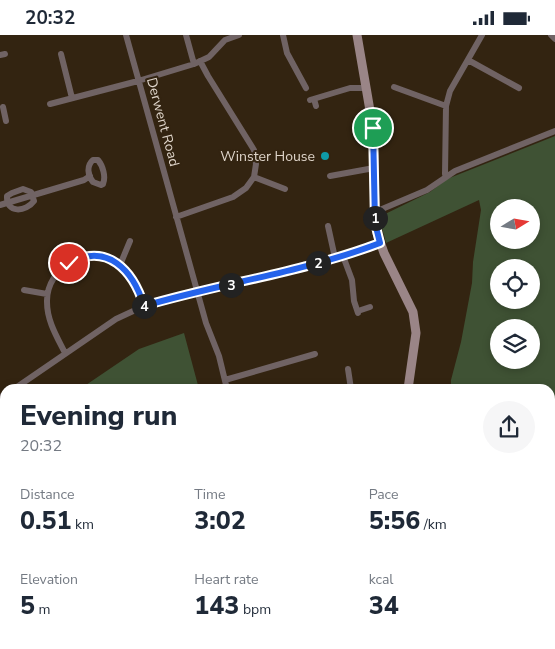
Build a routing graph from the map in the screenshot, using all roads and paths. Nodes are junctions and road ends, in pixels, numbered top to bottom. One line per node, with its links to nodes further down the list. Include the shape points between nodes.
1 (126, 35): 13 (street, Derwent Road)
2 (186, 35): 12 (street)
3 (239, 35): 12 (street, via 225,40 209,57)
4 (283, 35): 15 (street, via 287,53)
5 (357, 35): 6 (street); 16 (street)
6 (361, 35)
7 (482, 35): 11 (street)
8 (551, 35): 9 (street)
9 (555, 39)
10 (61, 53): 18 (street)
11 (468, 60): 17 (street); 20 (street, via 450,91)
12 (197, 63): 13 (street); 28 (street, via 254,150)
13 (138, 81): 18 (street); 33 (street, Derwent Road)
14 (394, 87): 20 (street)
15 (306, 88)
16 (366, 88): 21 (street, via 350,88 312,99); 25 (street, via 373,128)
17 (519, 88)
18 (72, 98): 19 (street)
19 (50, 104)
20 (446, 106): 29 (street)
21 (316, 107)
22 (3, 111): 23 (street)
23 (6, 121)
24 (555, 131): 29 (street)
25 (374, 167): 27 (street); 32 (street)
26 (90, 176): 31 (street)
27 (330, 176)
28 (254, 177): 30 (street); 33 (street, via 233,197)
29 (446, 177): 32 (street, via 427,190)
30 (284, 189)
31 (0, 205)
32 (375, 212): 36 (street)
33 (176, 217): 41 (street, Derwent Road)
34 (328, 226): 38 (street)
35 (130, 241): 39 (street)
36 (380, 243): 37 (street); 52 (street, via 416,323)
37 (343, 256): 38 (street); 44 (street, via 352,279 358,312)
38 (335, 258): 41 (street)
39 (120, 265): 42 (street, via 100,256 76,259 56,274); 43 (street, via 133,281)
40 (24, 290): 42 (street)
41 (198, 292): 43 (street); 48 (street, Derwent Road)
42 (47, 294): 45 (street, via 50,319)
43 (144, 306): 45 (street, via 116,319)
44 (370, 307)
45 (65, 353): 49 (street)
46 (315, 354): 48 (street)
47 (348, 369): 51 (street)
48 (225, 380): 50 (street, Derwent Road)
49 (21, 384)
50 (226, 384)
51 (350, 384)
52 (409, 384)

